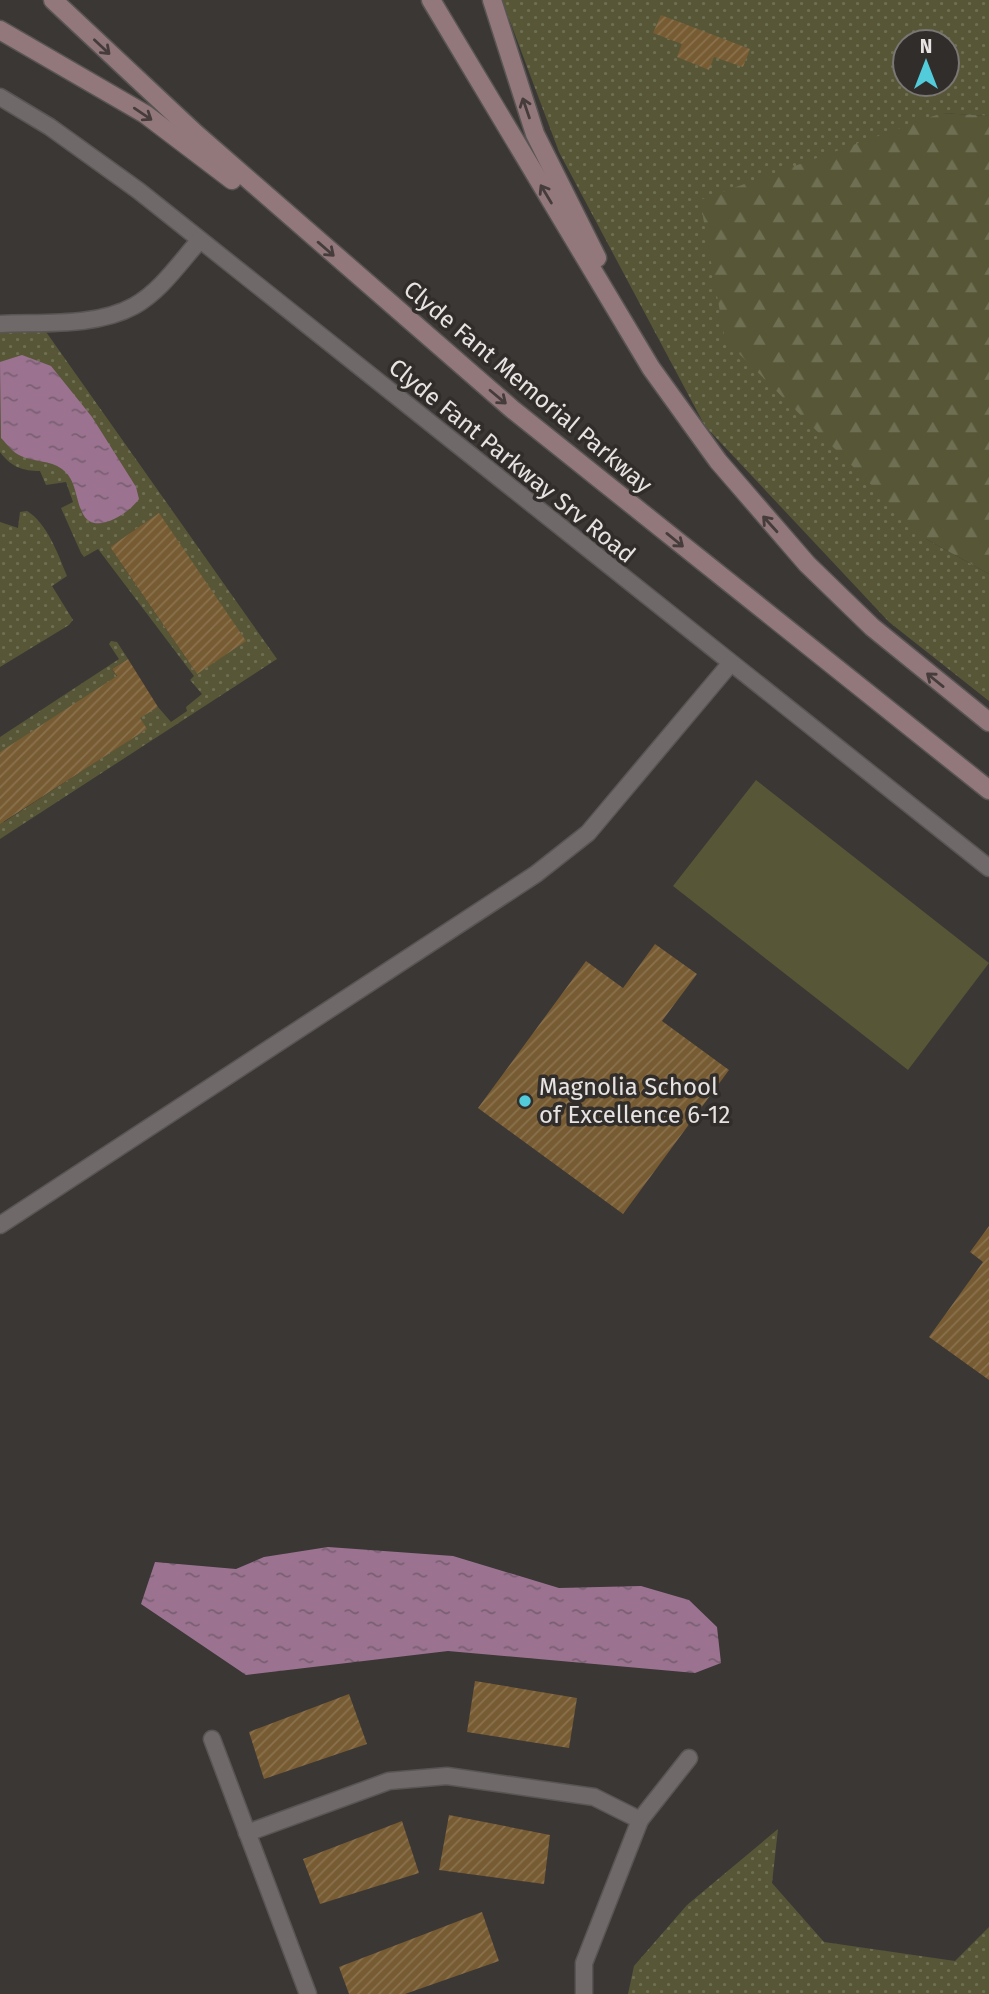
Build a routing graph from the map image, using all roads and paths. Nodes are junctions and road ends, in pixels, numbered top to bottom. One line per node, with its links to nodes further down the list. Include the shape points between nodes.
1 (53, 0): 6 (main road, Clyde Fant Memorial Parkway, one-way to 6)
2 (431, 0): 9 (main road, one-way to 2)
3 (492, 0): 9 (main road, one-way to 3, via 535,134)
4 (0, 30): 6 (main road, one-way to 6, via 145,114)
5 (0, 97): 7 (street, Clyde Fant Parkway Srv Road, via 88,153)
6 (295, 222): 12 (main road, Clyde Fant Memorial Parkway, one-way to 12, via 512,409)
7 (200, 240): 8 (street, via 155,290 134,306 109,316); 10 (street, Clyde Fant Parkway Srv Road)
8 (0, 324)
9 (651, 368): 11 (main road, one-way to 9, via 872,627 807,564 725,470)
10 (730, 664): 13 (street, Clyde Fant Parkway Srv Road); 14 (street, via 588,833 536,874)
11 (989, 722)
12 (989, 790)
13 (989, 869)
14 (0, 1225)
15 (212, 1739): 18 (street)
16 (689, 1758): 17 (street)
17 (640, 1820): 18 (street, via 594,1797 447,1776 389,1781); 20 (street, via 584,1963)
18 (247, 1833): 19 (street)
19 (308, 1994)
20 (584, 1994)

